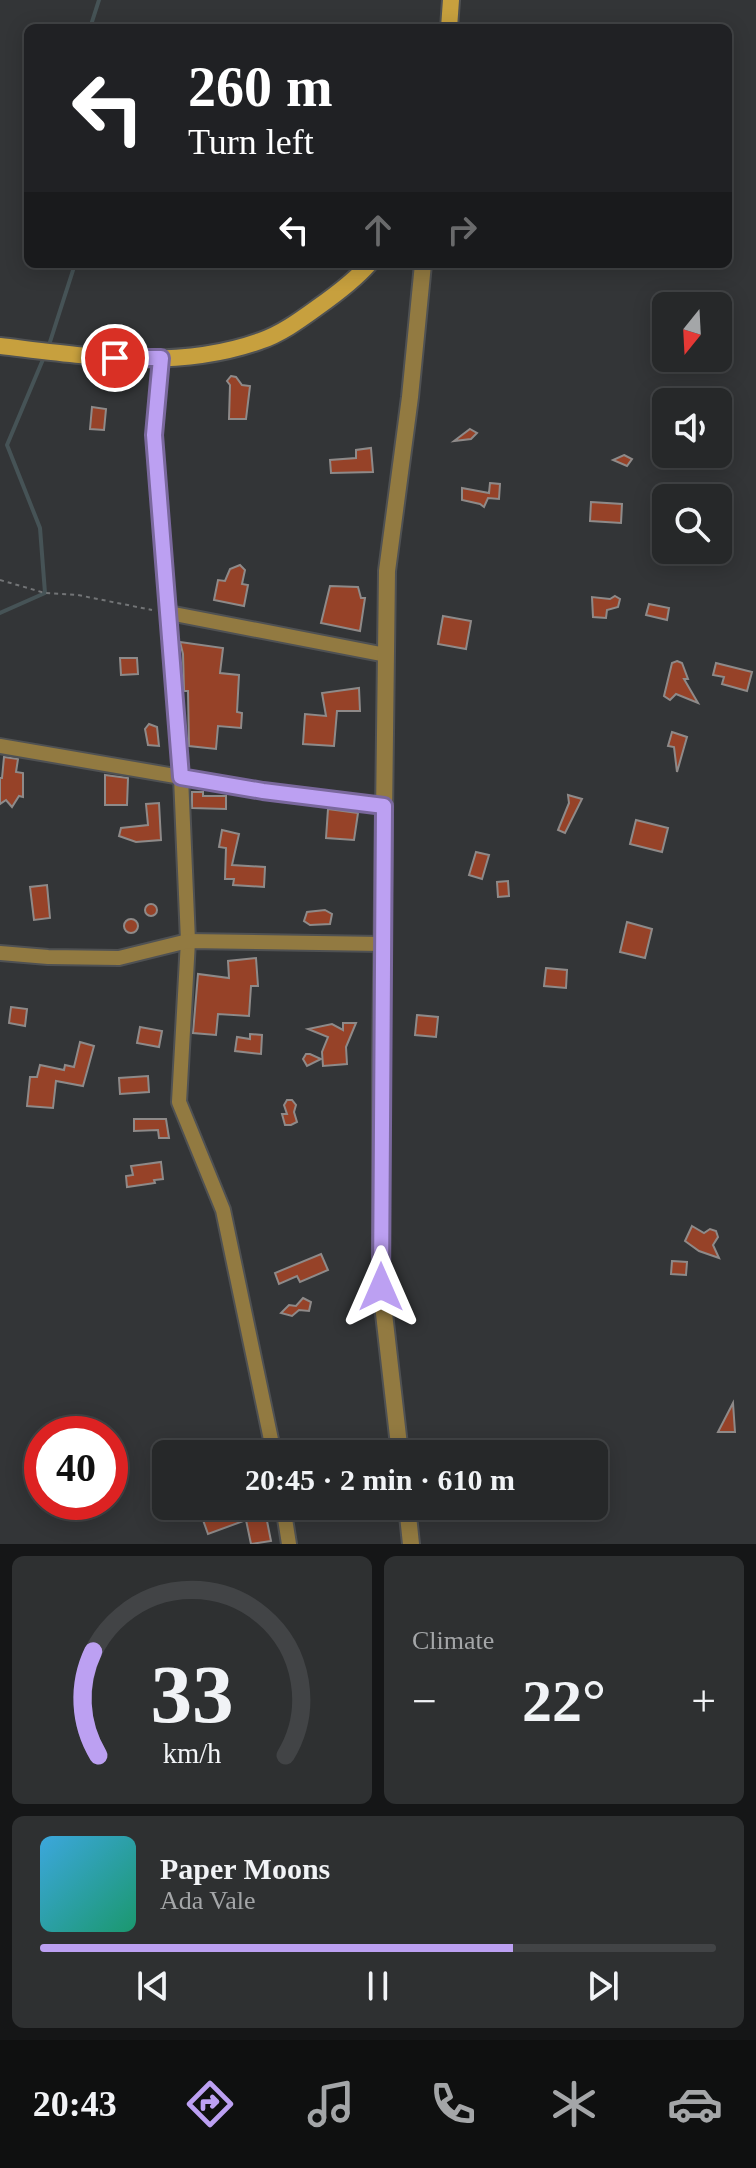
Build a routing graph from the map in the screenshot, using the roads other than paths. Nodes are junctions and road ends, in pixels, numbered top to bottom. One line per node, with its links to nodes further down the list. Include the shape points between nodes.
1 (451, 0): 2 (main road)
2 (449, 24)
3 (364, 268): 6 (main road, via 328,300 262,340)
4 (423, 268): 8 (street, via 387,571)
5 (0, 346): 6 (main road)
6 (161, 358): 7 (street, via 154,435)
7 (169, 613): 8 (street); 10 (street)
8 (386, 655): 11 (street)
9 (0, 746): 10 (street)
10 (181, 777): 11 (street); 12 (street)
11 (384, 806): 13 (street)
12 (188, 941): 13 (street); 14 (street, via 119,958); 15 (street, via 179,1102 223,1210)
13 (382, 944): 16 (street, via 381,1287)
14 (0, 953)
15 (271, 1440)
16 (398, 1440)
17 (285, 1520): 19 (street)
18 (408, 1520): 20 (street)
19 (289, 1544)
20 (411, 1544)

